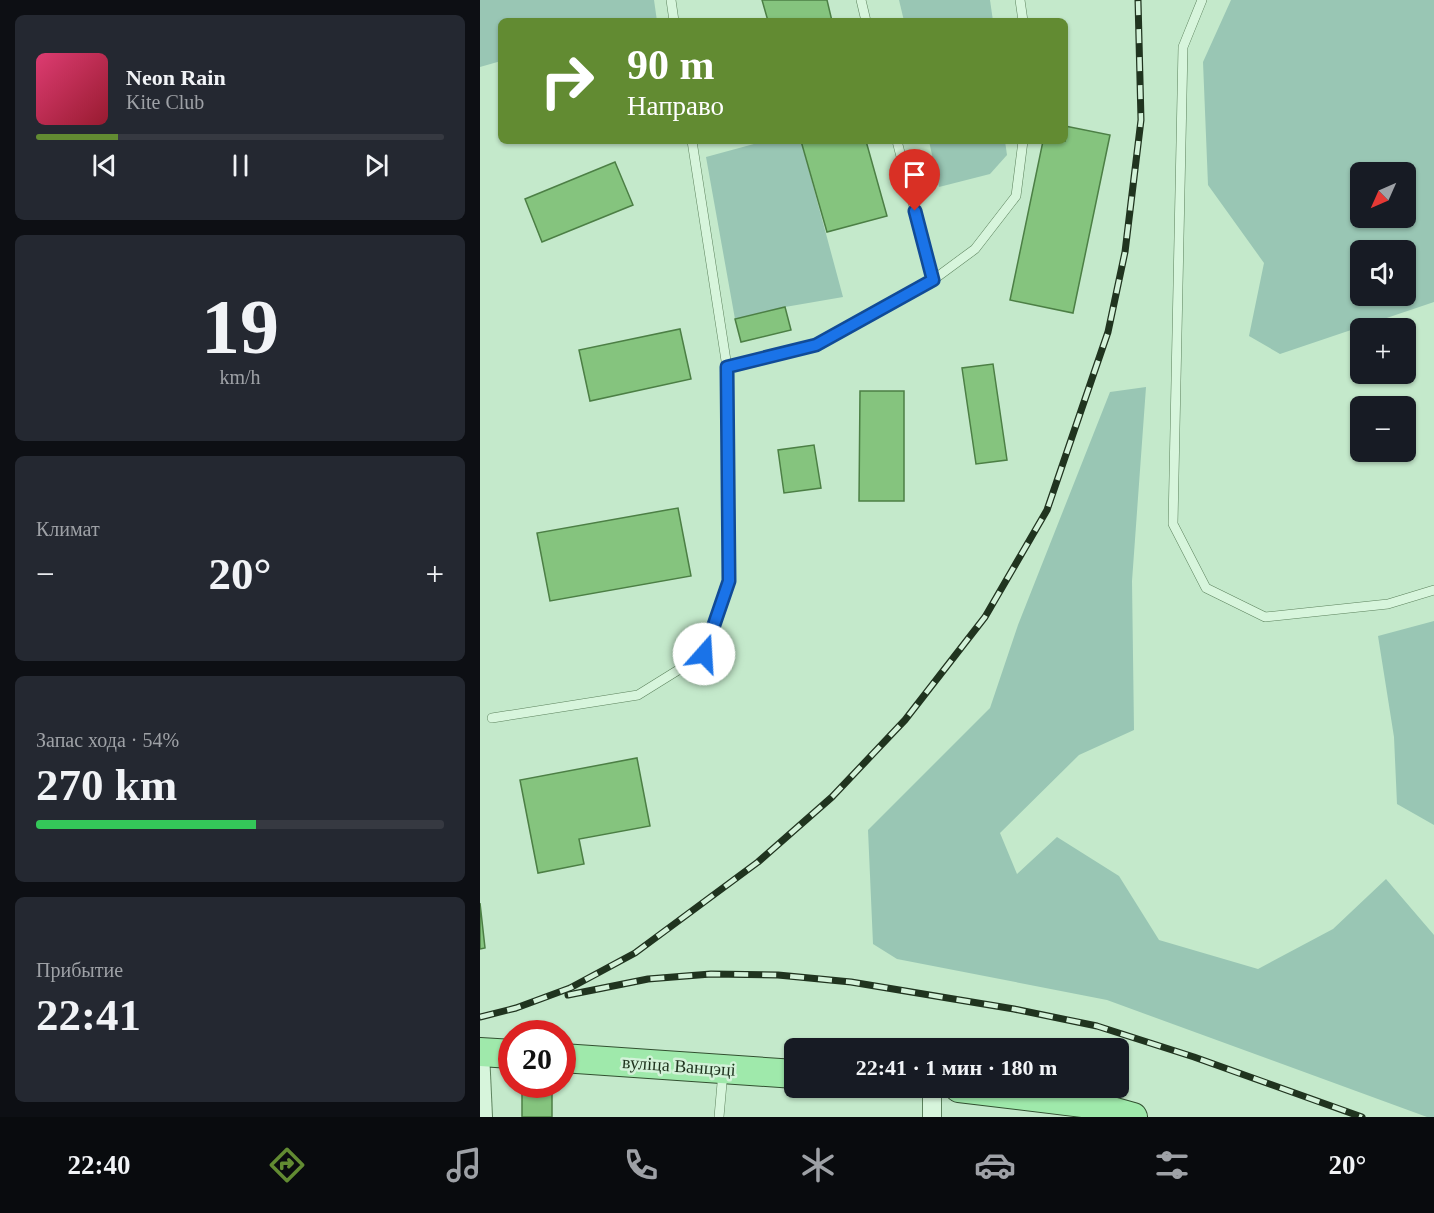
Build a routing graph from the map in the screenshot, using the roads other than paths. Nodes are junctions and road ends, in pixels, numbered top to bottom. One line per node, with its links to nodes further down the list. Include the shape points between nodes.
1 (671, 0): 5 (lane)
2 (861, 0): 6 (lane)
3 (1020, 0): 7 (lane)
4 (1202, 0): 13 (lane, via 1183,47 1173,524 1206,588 1264,617 1388,604)
5 (674, 18)
6 (865, 18)
7 (1023, 18)
8 (692, 144): 12 (lane)
9 (898, 144): 11 (lane)
10 (1023, 144): 11 (lane, via 1016,196 975,249)
11 (933, 280): 12 (lane, via 816,345)
12 (727, 367): 14 (lane, via 729,581 704,654 638,695)
13 (1434, 590)
14 (492, 718)
15 (480, 1052): 16 (main road); 22 (street)
16 (498, 1053)
17 (576, 1059): 18 (main road, вуліца Ванцэці)
18 (723, 1069): 19 (main road, вуліца Ванцэці); 23 (lane)
19 (784, 1073)
20 (932, 1098): 24 (street)
21 (1042, 1098): 25 (main road, via 1083,1103)
22 (483, 1117)
23 (719, 1117)
24 (932, 1117)
25 (1133, 1117)

